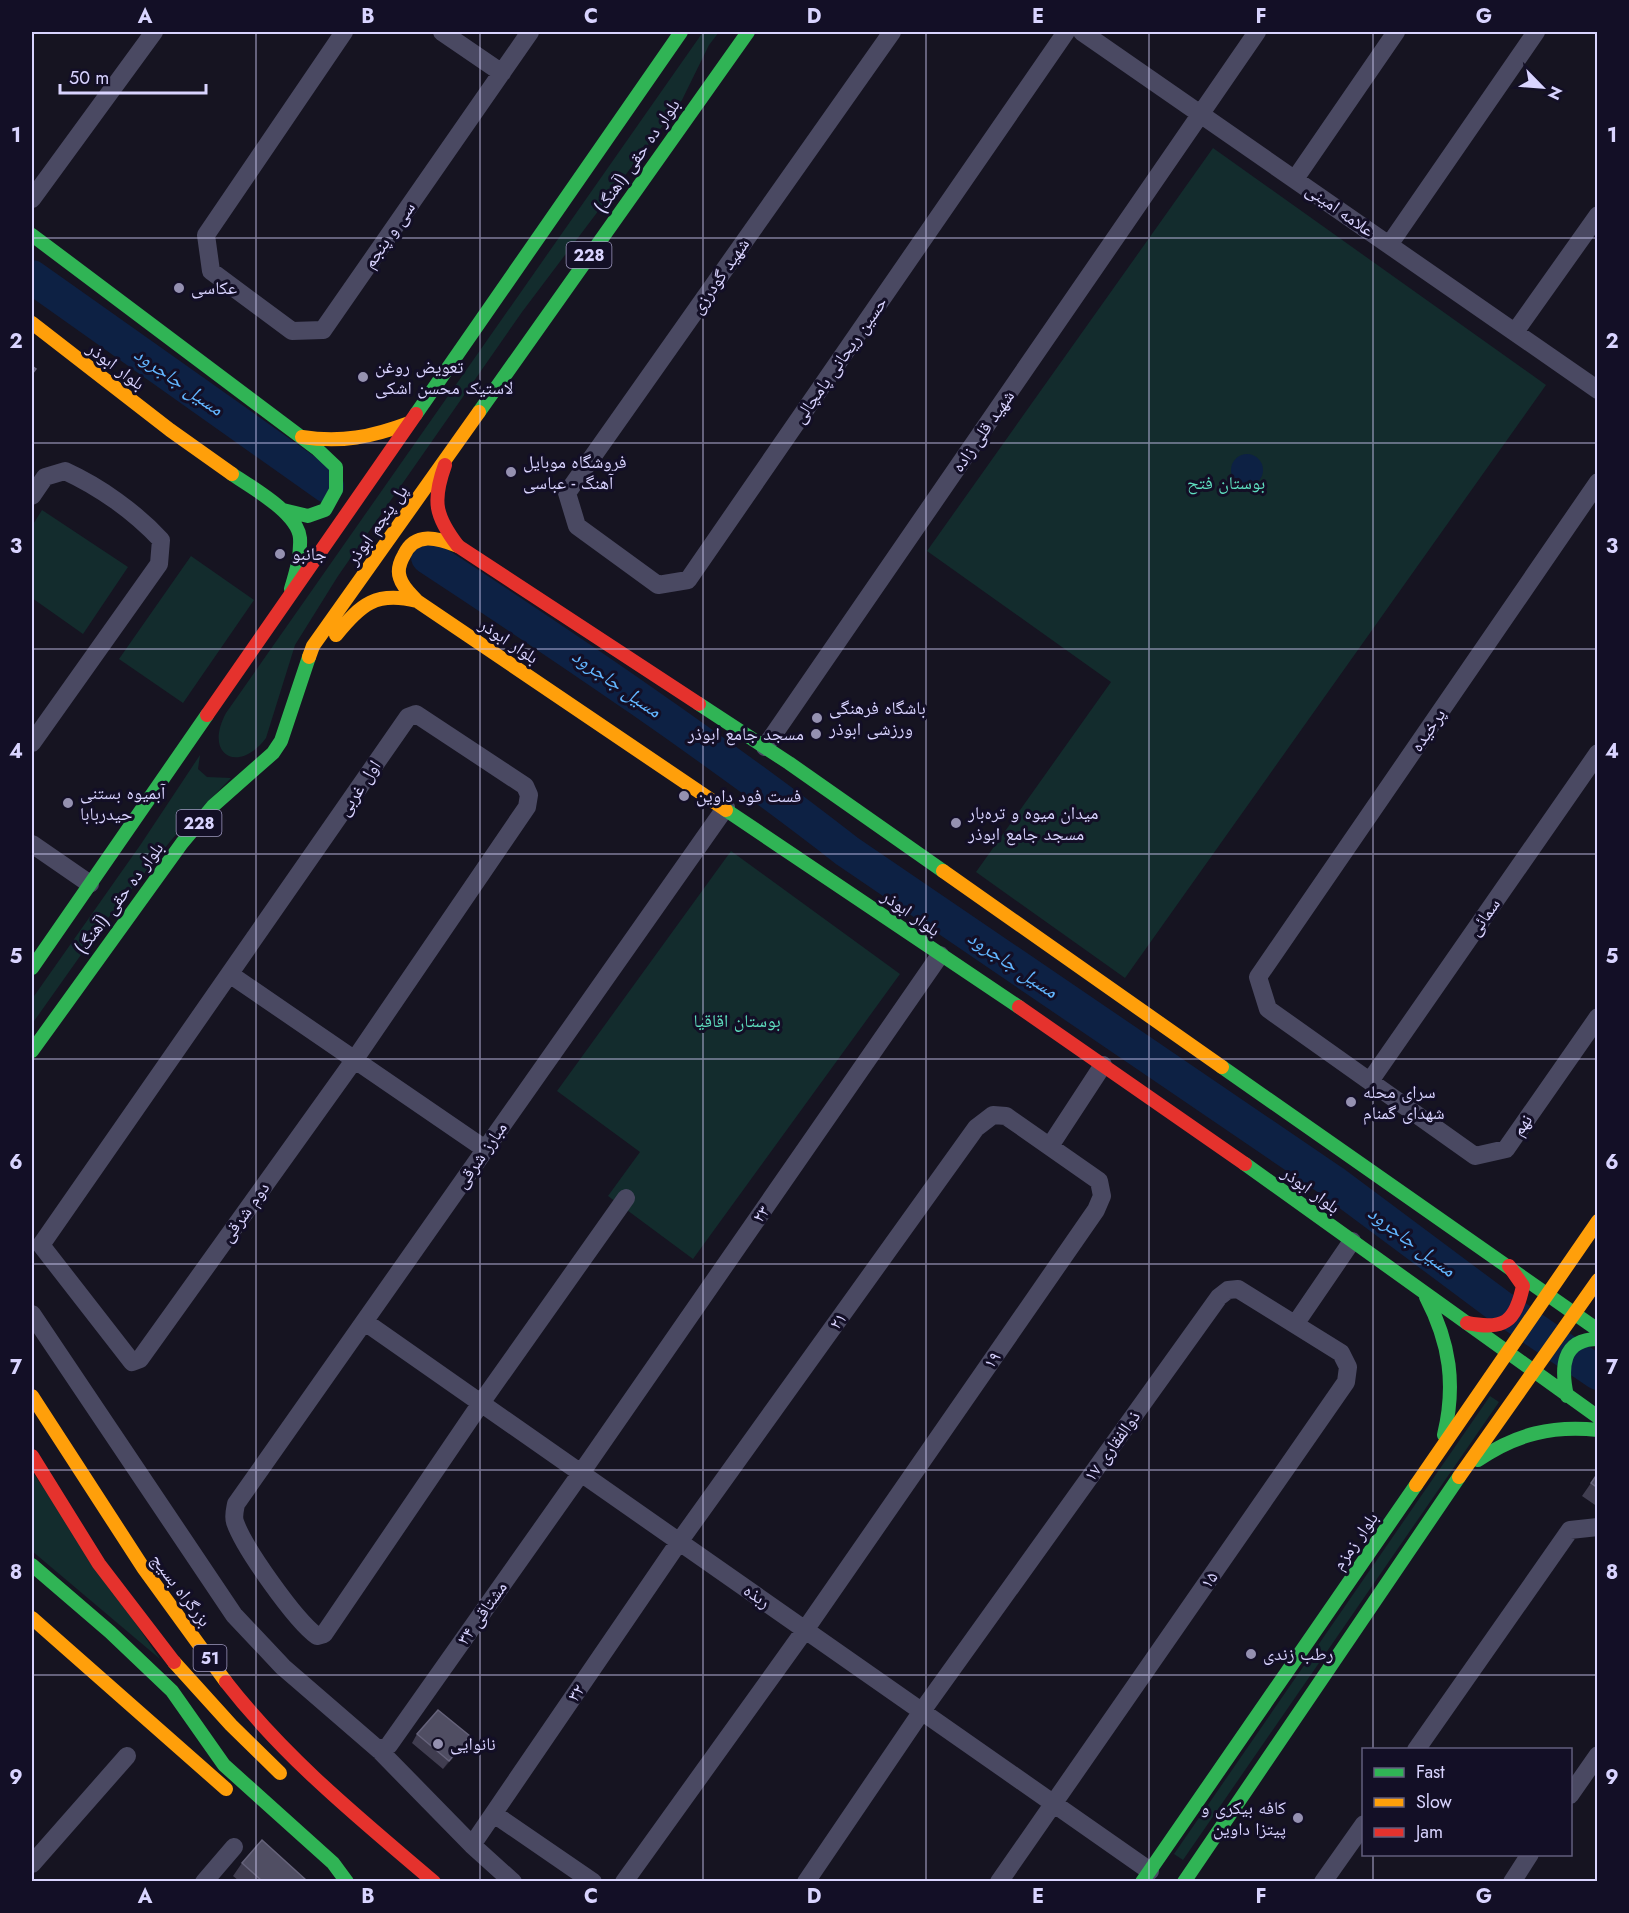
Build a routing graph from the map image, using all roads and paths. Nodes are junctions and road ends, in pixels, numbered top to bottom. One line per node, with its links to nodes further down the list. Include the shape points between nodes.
1 (154, 32): 18 (street)
2 (344, 32): 14 (street, سی و پنجم, via 206,235 211,271 292,331 323,330)
3 (442, 32): 14 (street)
4 (530, 32): 14 (street, سی و پنجم)
5 (681, 32): 25 (main road, بلوار ده حقی (آهنگ) / 228)
6 (736, 32): 15 (main road)
7 (748, 32): 15 (main road, بلوار ده حقی (آهنگ) / 228)
8 (892, 32): 33 (street, شهید گودرزی, via 567,493)
9 (1066, 32): 33 (street, حسین ریحانی پامچالی, via 688,580 658,585)
10 (1082, 32): 16 (street, علامه امینی)
11 (1257, 32): 16 (street, شهید قلی زاده)
12 (1396, 32): 17 (street)
13 (1536, 32): 21 (street)
14 (502, 73)
15 (713, 76): 28 (main road, بلوار ده حقی (آهنگ) / 228)
16 (1201, 114): 17 (street, علامه امینی); 41 (street, شهید قلی زاده)
17 (1295, 179): 21 (street, علامه امینی)
18 (32, 199)
19 (1598, 215): 23 (street)
20 (32, 235): 26 (main road)
21 (1389, 244): 23 (street, علامه امینی)
22 (32, 323): 32 (main road, بلوار ابوذر, via 170,430)
23 (1515, 332): 24 (street, علامه امینی)
24 (1598, 390)
25 (409, 423): 26 (main road, via 354,441); 27 (main road, بلوار ده حقی (آهنگ) / 228)
26 (299, 436): 32 (main road, via 336,467 338,490 330,504 312,516)
27 (389, 451): 35 (main road, پل پنجم ابوذر / 228)
28 (449, 453): 29 (main road, بلوار ده حقی (آهنگ) / 228); 34 (main road, via 436,495 436,513)
29 (431, 479): 36 (main road, پل پنجم ابوذر / 228)
30 (1598, 482): 50 (street, پرخیده)
31 (32, 496): 40 (street, via 45,477 65,471 146,524 161,540 159,564)
32 (283, 510): 37 (main road, بلوار ابوذر, via 300,535 299,562)
33 (577, 526)
34 (458, 546): 38 (main road, via 435,537 418,538 404,550 398,568 401,583); 41 (main road)
35 (310, 563): 37 (main road, بلوار ده حقی (آهنگ) / 228)
36 (352, 592): 39 (main road, بلوار ده حقی (آهنگ) / 228, via 313,646)
37 (290, 593): 46 (main road, بلوار ده حقی (آهنگ) / 228)
38 (417, 601): 39 (main road, بلوار ابوذر, via 396,594 380,596 355,610); 44 (main road, بلوار ابوذر)
39 (301, 684): 52 (main road, بلوار ده حقی (آهنگ) / 228, via 273,753 213,806 182,843)
40 (32, 743)
41 (765, 747): 62 (main road)
42 (1598, 753): 55 (street, سمائی)
43 (525, 786): 49 (street, اول غربی, via 424,717 408,717); 53 (street, دوم شرقی, via 529,795 527,807)
44 (726, 807): 47 (main road, بلوار ابوذر); 58 (street, مبارز شرقی)
45 (32, 844): 46 (street)
46 (90, 884): 48 (main road, بلوار ده حقی (آهنگ) / 228)
47 (940, 955): 54 (main road, بلوار ابوذر); 84 (street, ۲۳)
48 (32, 968)
49 (231, 975): 53 (street); 53 (street, دوم شرقی, via 41,1245 134,1363)
50 (1258, 977): 55 (street, نهم, via 1268,1009)
51 (1598, 1017): 55 (street, نهم, via 1506,1149 1475,1156)
52 (32, 1051)
53 (355, 1059): 58 (street)
54 (1103, 1065): 57 (street); 61 (main road, بلوار ابوذر)
55 (1370, 1081)
56 (1006, 1116): 57 (street, ۱۹); 86 (street, ۲۱, via 993,1115 976,1128)
57 (1050, 1146): 89 (street, ۱۹, via 1099,1181 1102,1196 1096,1210)
58 (485, 1149): 68 (street, مبارز شرقی)
59 (626, 1198): 78 (street)
60 (1598, 1221): 65 (main road, بلوار زمزم)
61 (1352, 1241): 64 (main road, بلوار ابوذر); 69 (street)
62 (1508, 1265): 65 (main road); 70 (main road, via 1523,1287 1520,1305 1508,1322 1490,1329)
63 (1598, 1280): 66 (main road)
64 (1423, 1292): 70 (main road, بلوار ابوذر); 81 (main road, via 1448,1343 1451,1365 1451,1411)
65 (1547, 1293): 66 (main road); 73 (main road, بلوار زمزم)
66 (1574, 1313): 71 (main road); 75 (main road)
67 (32, 1314): 92 (street, via 234,1615 283,1667)
68 (364, 1322): 78 (street, ربذه); 78 (street, مبارز شرقی, via 236,1504 234,1519 241,1536 297,1617 317,1636 324,1634)
69 (1296, 1323): 74 (street, ذوالفقاری ۱۷); 90 (street, ذوالفقاری ۱۷, via 1238,1289 1219,1297)
70 (1467, 1323): 73 (main road, بلوار ابوذر)
71 (1598, 1330)
72 (1598, 1339): 77 (main road, via 1590,1338 1574,1346 1564,1359 1562,1376)
73 (1507, 1352): 75 (main road, بلوار ابوذر); 81 (main road, بلوار زمزم)
74 (1341, 1353): 98 (street, ۱۵, via 1348,1367 1346,1382)
75 (1533, 1372): 77 (main road, بلوار ابوذر); 83 (main road)
76 (32, 1396): 110 (main road, بزرگراه بسیج / 51, via 139,1563 257,1717 338,1798)
77 (1568, 1396): 79 (main road, بلوار ابوذر)
78 (481, 1403): 84 (street, ربذه)
79 (1598, 1417)
80 (1598, 1430): 83 (main road, via 1559,1427 1527,1433 1509,1440)
81 (1440, 1450): 106 (main road, بلوار زمزم)
82 (32, 1456): 95 (main road, via 98,1564 140,1621 232,1728)
83 (1463, 1471): 116 (main road)
84 (581, 1473): 86 (street, ربذه); 92 (street, ۳۴ مشتاقی, via 389,1745)
85 (1598, 1527): 91 (street, via 1570,1530)
86 (679, 1542): 89 (street, ربذه); 99 (street, ۳۲)
87 (32, 1565): 109 (main road, via 172,1691 224,1765 333,1863)
88 (32, 1618): 97 (main road)
89 (805, 1630): 90 (street, ربذه); 113 (street, ۱۹)
90 (922, 1711): 98 (street, ربذه); 114 (street)
91 (1417, 1748)
92 (379, 1750): 101 (street)
93 (1598, 1755): 96 (street)
94 (127, 1756): 105 (street)
95 (290, 1783)
96 (1572, 1792)
97 (240, 1802)
98 (1054, 1804): 106 (street, ربذه); 115 (street, ۱۵)
99 (494, 1814): 101 (street, ۳۲); 112 (street)
100 (1362, 1827): 117 (street)
101 (472, 1845): 111 (street)
102 (292, 1846): 108 (main road)
103 (234, 1847): 107 (street)
104 (1529, 1856): 118 (street)
105 (32, 1864)
106 (1146, 1876)
107 (204, 1881)
108 (335, 1881)
109 (346, 1881)
110 (434, 1881)
111 (513, 1881)
112 (593, 1881)
113 (624, 1881)
114 (806, 1881)
115 (999, 1881)
116 (1184, 1881)
117 (1323, 1881)
118 (1512, 1881)

